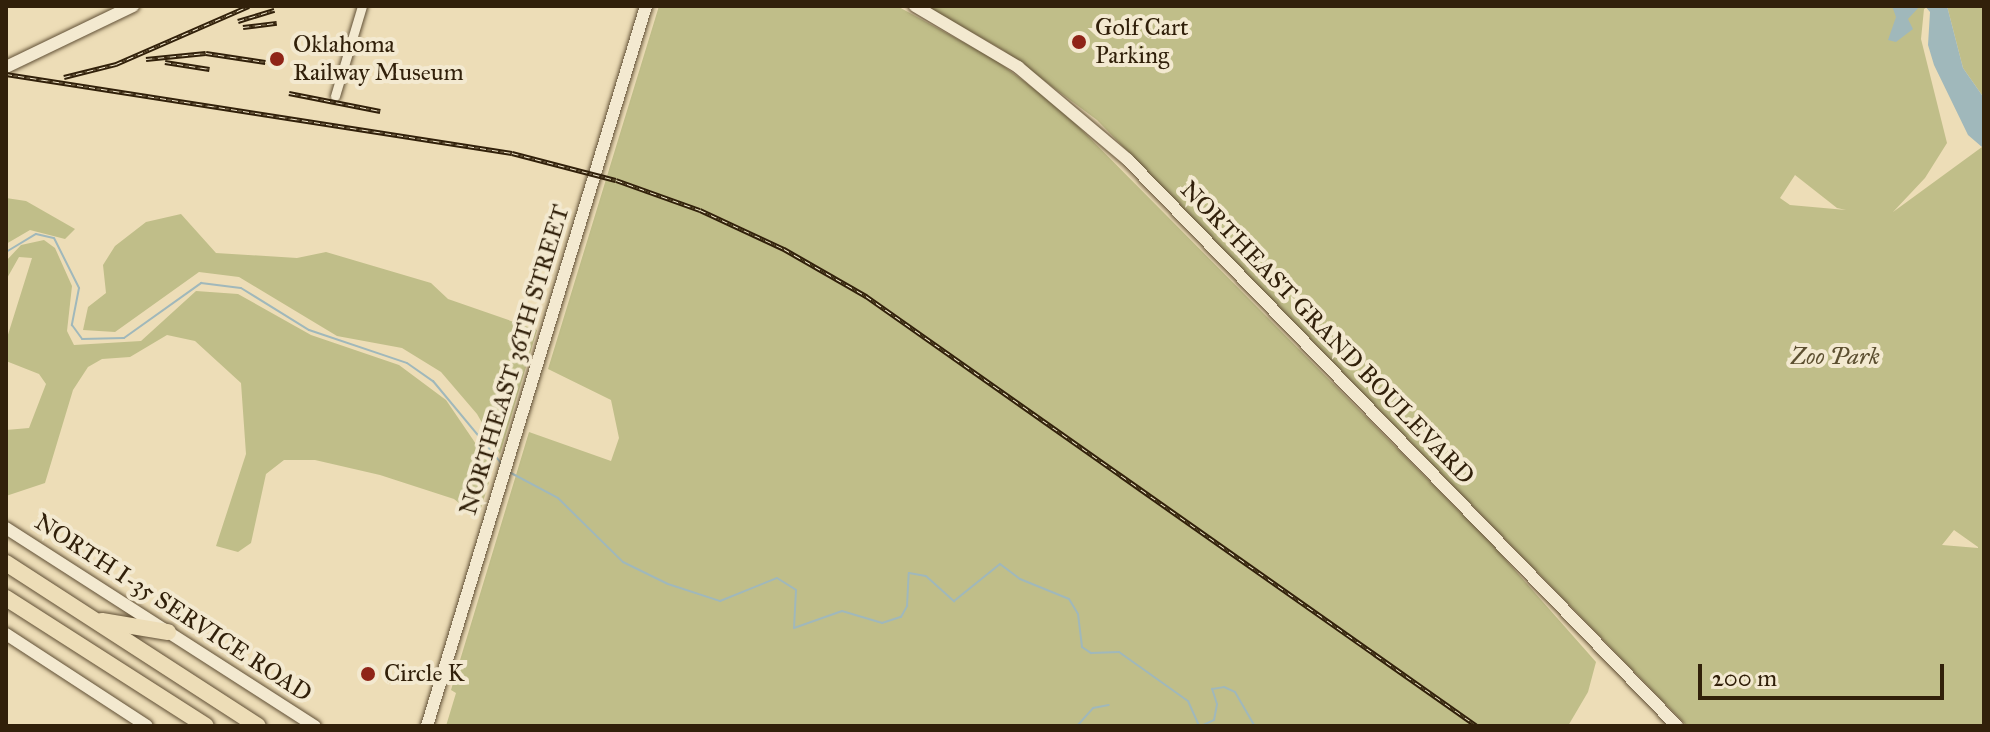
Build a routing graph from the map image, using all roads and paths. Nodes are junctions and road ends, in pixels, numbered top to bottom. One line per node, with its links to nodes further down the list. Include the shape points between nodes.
1 (133, 6): 5 (main road)
2 (362, 6): 6 (street)
3 (646, 6): 17 (main road, NORTHEAST 36TH STREET)
4 (915, 6): 18 (main road, NORTHEAST GRAND BOULEVARD, via 1018,67 1127,159)
5 (6, 67)
6 (335, 96)
7 (6, 528): 11 (main road, NORTH I-35 SERVICE ROAD)
8 (6, 563): 10 (highway)
9 (6, 598): 14 (highway)
10 (93, 619): 11 (highway); 15 (highway)
11 (168, 632): 16 (main road, NORTH I-35 SERVICE ROAD)
12 (6, 634): 13 (main road)
13 (147, 726)
14 (206, 726)
15 (258, 726)
16 (315, 726)
17 (427, 726)
18 (1677, 726)

